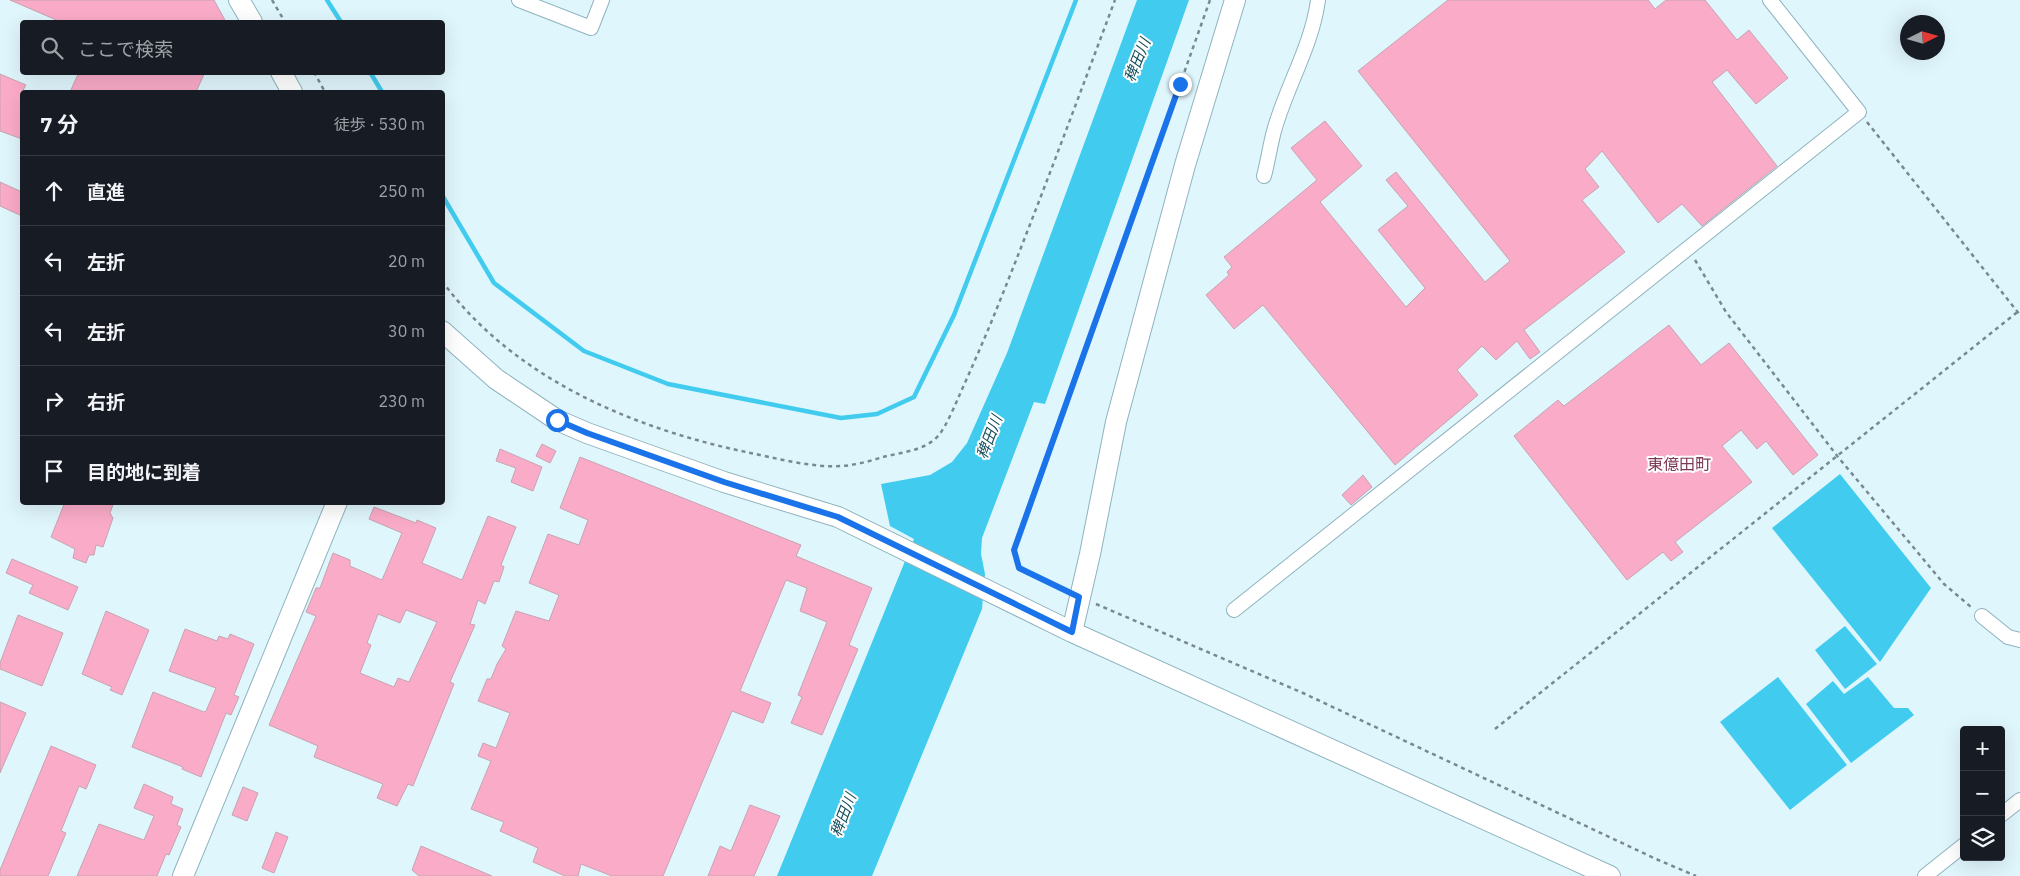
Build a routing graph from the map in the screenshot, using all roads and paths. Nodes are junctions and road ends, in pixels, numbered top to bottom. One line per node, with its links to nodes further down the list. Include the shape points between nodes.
1 (239, 0): 10 (street)
2 (272, 0): 11 (path)
3 (519, 0): 4 (street, via 591,28)
4 (602, 0)
5 (1115, 0): 19 (path, via 979,352 950,417 926,446 859,464 825,466 777,459 682,437 609,409 524,361 471,316)
6 (1210, 0): 24 (path, via 1014,550 1019,568)
7 (1234, 0): 24 (street, via 1185,165 1116,422)
8 (1318, 0): 17 (street, via 1310,36 1274,130)
9 (1770, 0): 16 (street)
10 (251, 20)
11 (284, 20)
12 (283, 75): 14 (street)
13 (316, 75): 15 (path)
14 (291, 90)
15 (324, 90)
16 (1859, 112): 18 (street); 20 (path)
17 (1264, 176)
18 (1688, 248): 22 (path, via 1726,312); 25 (street)
19 (445, 285)
20 (2019, 312): 22 (path)
21 (445, 334): 27 (street, via 496,379 557,420 724,482 838,517)
22 (1838, 457): 26 (path, via 1944,584); 29 (path)
23 (336, 505): 33 (street)
24 (1079, 597): 27 (street); 35 (path, via 1303,693)
25 (1234, 610)
26 (1982, 616): 28 (street, via 2008,637)
27 (1072, 632): 34 (street)
28 (2020, 640)
29 (1495, 729)
30 (2020, 800): 31 (street)
31 (2005, 812)
32 (1960, 848): 36 (street)
33 (183, 876)
34 (1610, 876)
35 (1696, 876)
36 (1925, 876)

